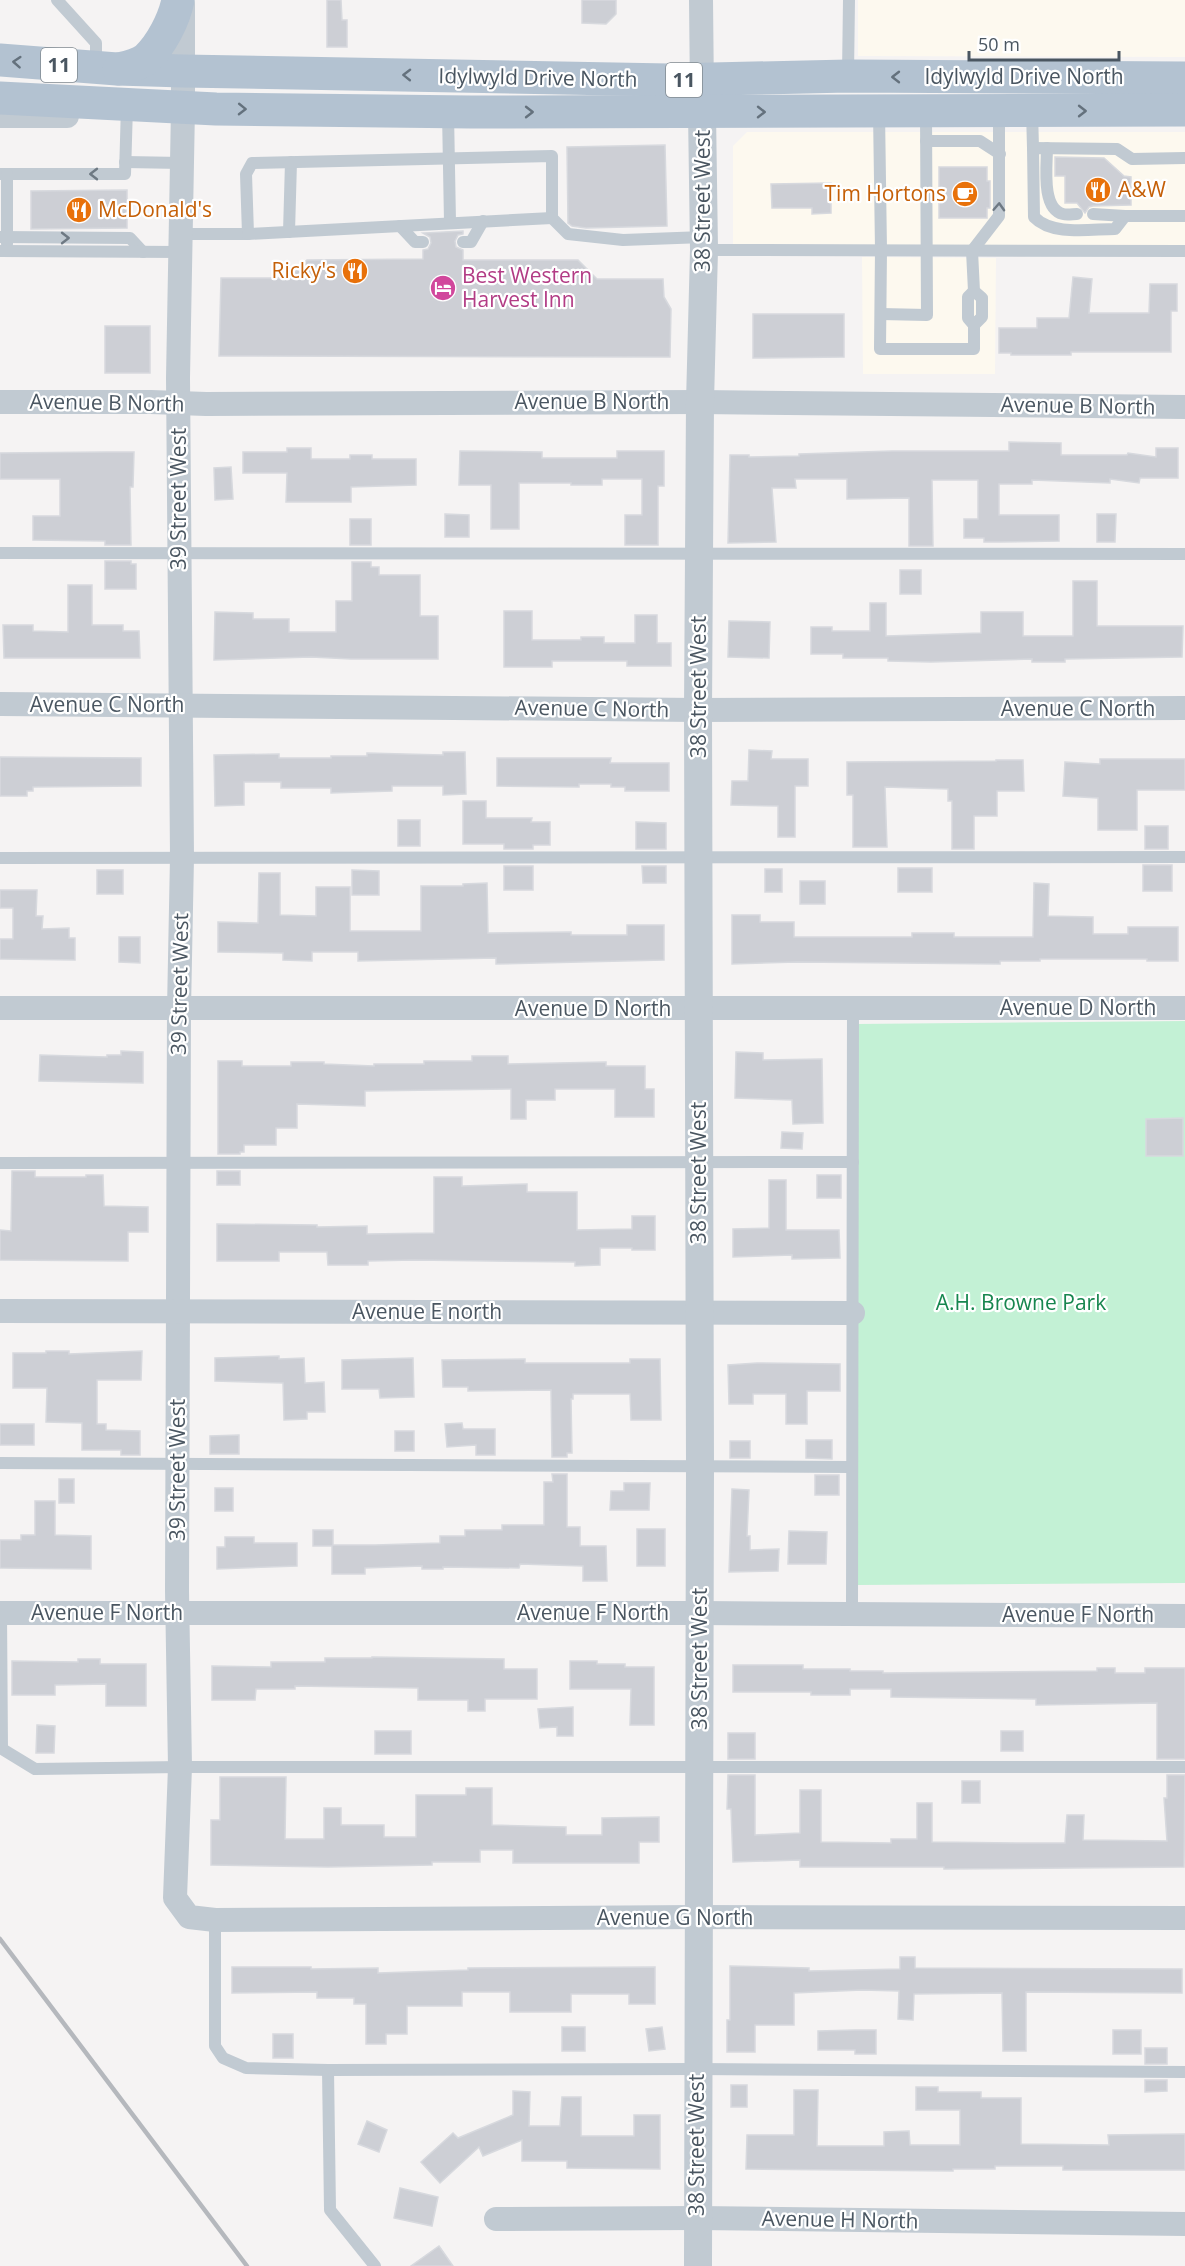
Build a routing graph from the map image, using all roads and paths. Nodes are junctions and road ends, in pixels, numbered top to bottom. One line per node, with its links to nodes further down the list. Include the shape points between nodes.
1 (57, 0): 7 (lane, via 96,44)
2 (178, 0): 7 (main road, via 159,42 145,59 136,65)
3 (183, 0): 8 (street, 39 Street West)
4 (701, 0): 11 (street, 38 Street West)
5 (849, 0): 9 (lane)
6 (0, 60): 7 (main road, Idylwyld Drive North / 11, one-way to 6)
7 (107, 68): 8 (main road, Idylwyld Drive North / 11)
8 (183, 71): 11 (main road, Idylwyld Drive North / 11, one-way to 8); 14 (street, 39 Street West)
9 (848, 76): 10 (main road, Idylwyld Drive North / 11, one-way to 9); 11 (main road, Idylwyld Drive North / 11)
10 (1185, 78)
11 (702, 80): 20 (street, 38 Street West)
12 (0, 98): 13 (main road, Idylwyld Drive North / 11)
13 (112, 104): 14 (main road, Idylwyld Drive North / 11); 21 (street, via 67,116); 28 (lane)
14 (183, 108): 19 (main road, Idylwyld Drive North / 11, one-way to 19); 30 (street, 39 Street West)
15 (1185, 110): 18 (main road, Idylwyld Drive North / 11, one-way to 15)
16 (879, 111): 20 (main road, Idylwyld Drive North / 11, one-way to 16); 22 (main road, Idylwyld Drive North / 11); 47 (lane)
17 (999, 111): 18 (main road, Idylwyld Drive North / 11); 22 (main road, Idylwyld Drive North / 11); 25 (lane)
18 (1032, 111): 23 (lane)
19 (448, 112): 20 (main road, Idylwyld Drive North / 11, one-way to 20); 26 (lane)
20 (702, 112): 46 (street, 38 Street West)
21 (0, 116)
22 (926, 126): 25 (lane, via 980,141); 48 (lane)
23 (1033, 148): 24 (lane); 34 (lane, via 1034,217 1041,225 1054,229 1115,229)
24 (1047, 148): 27 (lane, via 1117,149 1132,159); 32 (lane, via 1047,195 1061,214)
25 (1000, 154): 50 (lane, one-way to 25, via 999,216)
26 (450, 158): 29 (lane); 36 (lane, via 552,156); 38 (lane)
27 (1185, 158)
28 (125, 162): 30 (lane); 31 (lane, one-way to 31, via 125,174)
29 (291, 162): 40 (lane); 41 (lane, via 252,163 246,174)
30 (182, 163): 45 (street, 39 Street West)
31 (4, 174): 42 (lane)
32 (1077, 214)
33 (1093, 214): 34 (lane)
34 (1125, 216): 35 (lane)
35 (1185, 216)
36 (552, 218): 37 (lane); 46 (lane, via 568,234)
37 (483, 221): 38 (lane); 44 (lane, via 471,242)
38 (450, 222): 39 (lane)
39 (400, 226): 40 (lane); 43 (lane, via 415,242)
40 (290, 232): 41 (lane)
41 (248, 234): 45 (lane)
42 (3, 237): 49 (lane); 52 (lane, one-way to 52, via 130,238)
43 (423, 242)
44 (463, 242)
45 (181, 243): 52 (lane); 55 (street, 39 Street West)
46 (704, 244): 47 (lane); 56 (street, 38 Street West)
47 (881, 250): 48 (lane); 53 (lane)
48 (927, 250): 50 (lane); 53 (lane, via 927,315)
49 (3, 251): 52 (lane)
50 (972, 251): 51 (lane); 53 (lane, via 974,291 981,298 982,317 975,325 974,348 880,349)
51 (1185, 251)
52 (143, 252)
53 (881, 314)
54 (0, 402): 55 (street, Avenue B North)
55 (178, 402): 56 (street, Avenue B North); 59 (street, 39 Street West)
56 (700, 402): 57 (street, Avenue B North); 60 (street, 38 Street West)
57 (1185, 407)
58 (0, 553): 59 (lane)
59 (180, 554): 60 (lane); 63 (street, 39 Street West)
60 (700, 554): 61 (lane); 65 (street, 38 Street West)
61 (1185, 554)
62 (0, 704): 63 (street, Avenue C North)
63 (179, 705): 65 (street, Avenue C North); 66 (street, 39 Street West)
64 (1185, 708): 65 (street, Avenue C North)
65 (698, 710): 69 (street, 38 Street West)
66 (182, 857): 68 (lane); 69 (lane); 74 (street, 39 Street West)
67 (1185, 857): 69 (lane)
68 (0, 858)
69 (700, 858): 71 (street, 38 Street West)
70 (0, 1008): 74 (street, Avenue D North)
71 (699, 1008): 72 (street, Avenue D North); 74 (street, Avenue D North); 75 (street, 38 Street West)
72 (853, 1008): 73 (street, Avenue D North); 76 (lane)
73 (1185, 1008)
74 (179, 1009): 78 (street, 39 Street West)
75 (699, 1162): 76 (lane); 78 (lane); 81 (street, 38 Street West)
76 (853, 1162): 82 (lane)
77 (0, 1163): 78 (lane)
78 (179, 1164): 80 (street, 39 Street West)
79 (0, 1311): 80 (street, Avenue E north)
80 (178, 1312): 81 (street, Avenue E north); 84 (street, 39 Street West)
81 (700, 1313): 82 (street, Avenue E north); 85 (street, 38 Street West)
82 (853, 1313): 86 (lane)
83 (0, 1463): 84 (lane)
84 (178, 1463): 85 (lane); 88 (street, 39 Street West)
85 (700, 1466): 86 (lane); 89 (street, 38 Street West)
86 (851, 1467): 90 (lane)
87 (0, 1613): 88 (street, Avenue F North); 92 (lane, via 2,1749 35,1769)
88 (178, 1613): 89 (street, Avenue F North); 92 (street, 39 Street West)
89 (700, 1613): 90 (street, Avenue F North); 94 (street, 38 Street West)
90 (852, 1613): 91 (street, Avenue F North)
91 (1185, 1616)
92 (180, 1767): 94 (lane); 95 (street, 39 Street West)
93 (1185, 1767): 94 (lane)
94 (699, 1768): 96 (street, 38 Street West)
95 (175, 1898): 98 (street, Avenue G North, via 189,1917)
96 (698, 1917): 97 (street, Avenue G North); 98 (street, Avenue G North); 99 (street, 38 Street West)
97 (1185, 1918)
98 (215, 1920): 100 (lane, via 215,2046 224,2058 246,2068)
99 (698, 2069): 100 (lane); 101 (lane); 102 (street, 38 Street West)
100 (328, 2070): 105 (lane, via 330,2210)
101 (1185, 2072)
102 (697, 2218): 103 (street, Avenue H North); 104 (street, Avenue H North); 106 (street, 38 Street West)
103 (496, 2219)
104 (1185, 2224)
105 (375, 2266)
106 (698, 2266)

